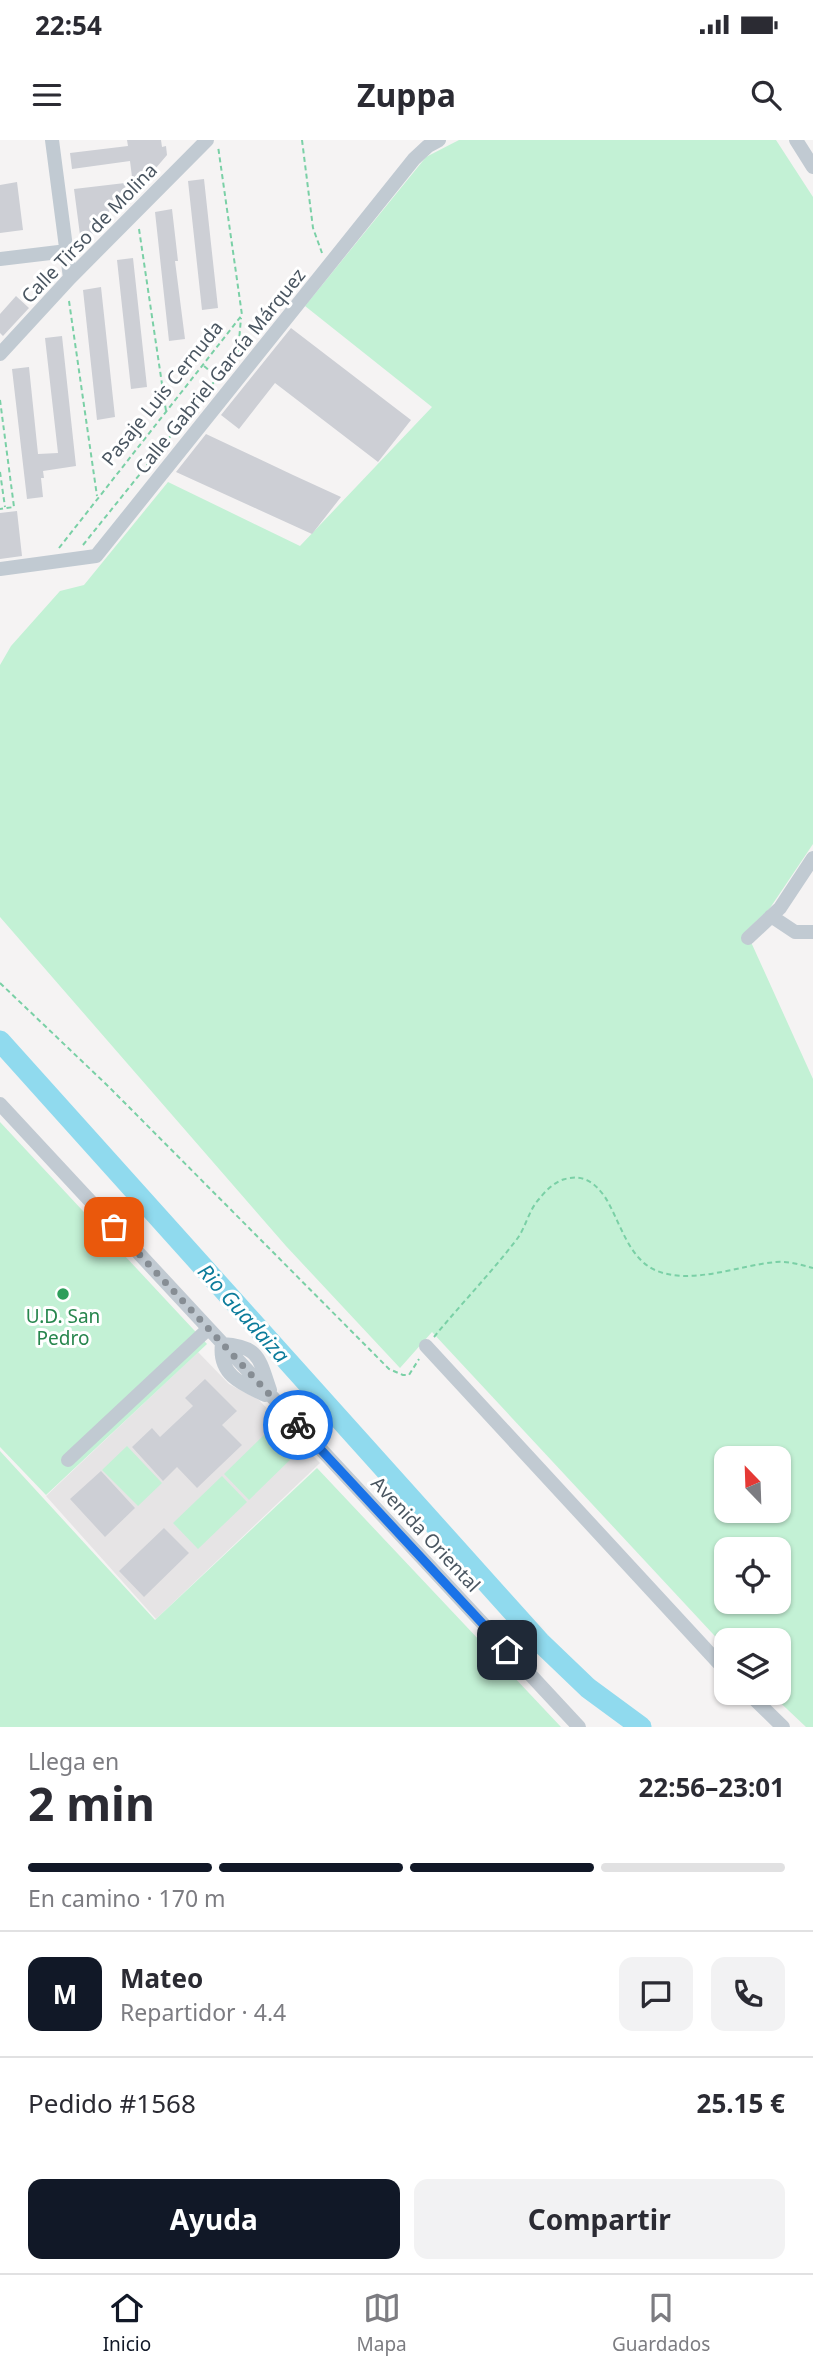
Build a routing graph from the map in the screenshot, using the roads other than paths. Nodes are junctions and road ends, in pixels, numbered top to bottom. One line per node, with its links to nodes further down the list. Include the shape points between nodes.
1 (52, 140): 6 (street)
2 (207, 140): 8 (street, Calle Tirso de Molina)
3 (439, 140): 10 (street, Calle Gabriel García Márquez, via 414,159 96,556)
4 (796, 140): 5 (street)
5 (813, 167)
6 (67, 251): 7 (street); 8 (street)
7 (0, 259)
8 (68, 280): 9 (street, Calle Tirso de Molina)
9 (0, 354)
10 (0, 569)
11 (813, 858): 12 (street)
12 (771, 916): 13 (street, via 795,932); 14 (street)
13 (813, 932)
14 (748, 938)
15 (0, 1104): 16 (street, Avenida Oriental)
16 (208, 1329): 18 (street); 21 (street, Avenida Oriental)
17 (426, 1346): 19 (street)
18 (68, 1460)
19 (714, 1658)
20 (760, 1705): 22 (street)
21 (579, 1727)
22 (783, 1727)

